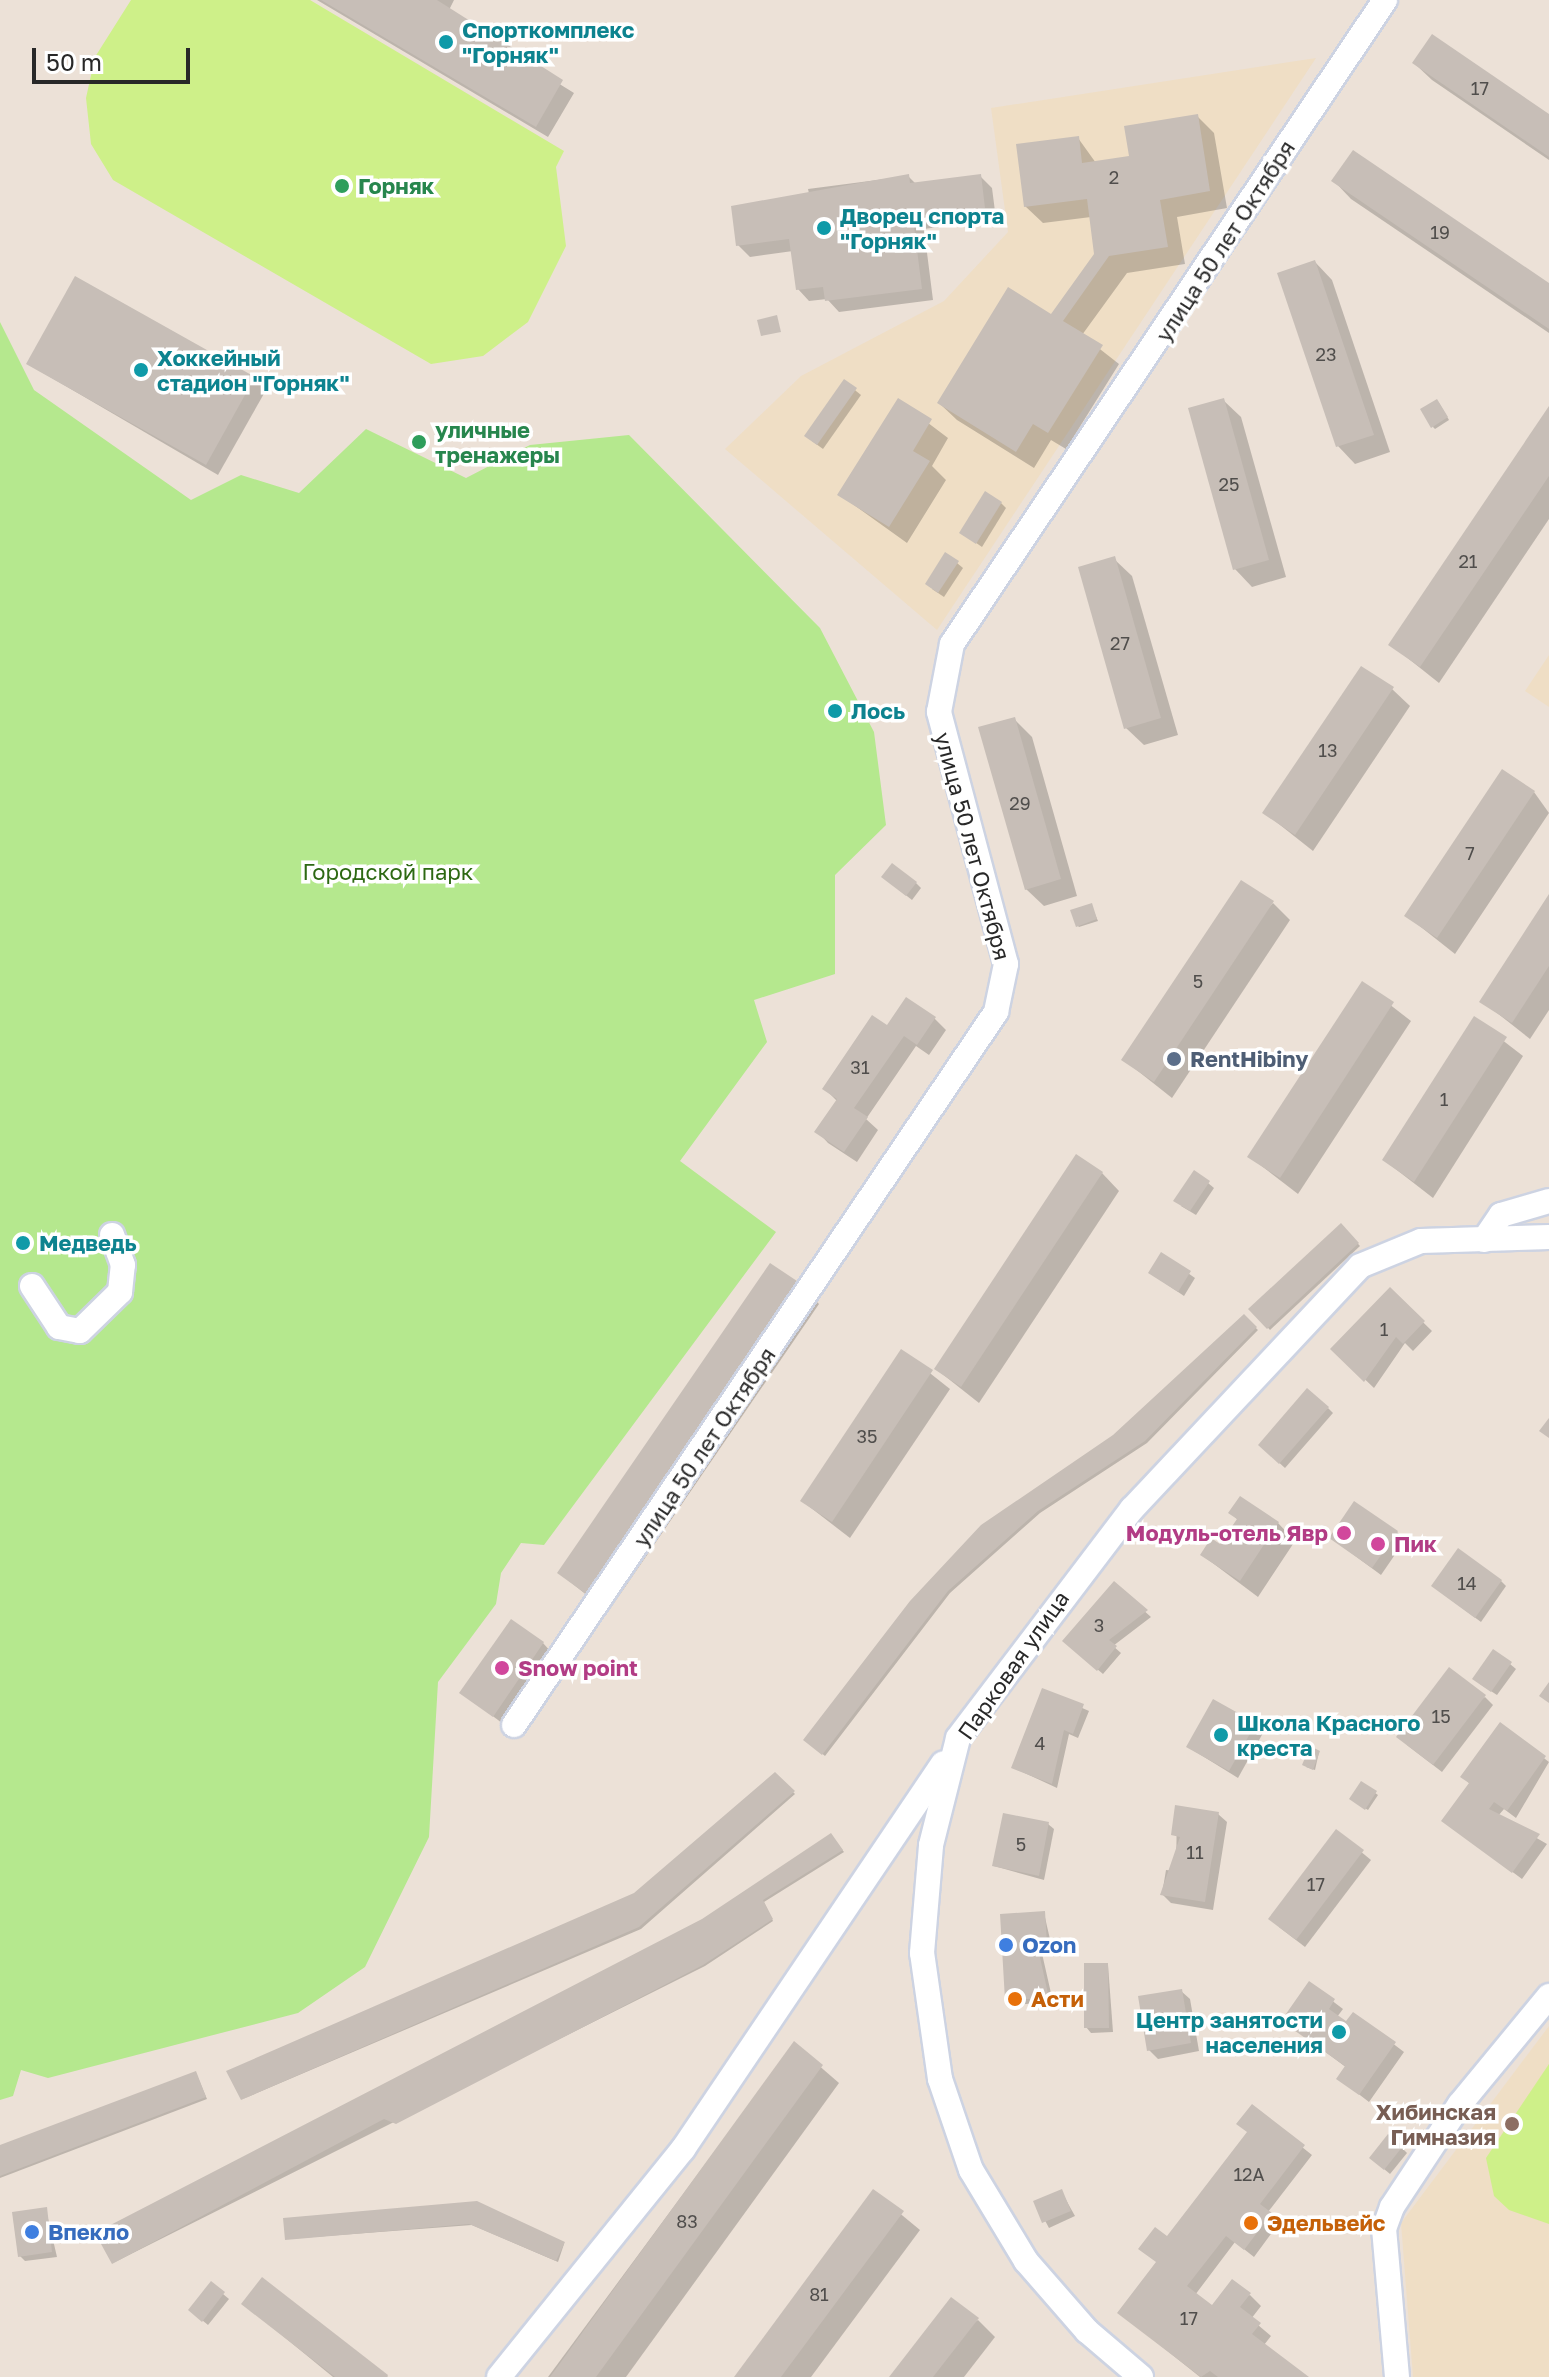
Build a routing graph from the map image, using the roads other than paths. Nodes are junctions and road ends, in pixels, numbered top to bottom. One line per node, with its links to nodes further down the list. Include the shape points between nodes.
1 (1385, 0): 7 (street, улица 50 лет Октября, via 952,644 939,712 1006,964 996,1012)
2 (1549, 1201): 5 (street, via 1501,1215)
3 (112, 1235): 6 (street, via 123,1265 120,1292 80,1331 59,1327)
4 (1549, 1237): 5 (street, Парковая улица)
5 (1484, 1240): 8 (street, Парковая улица, via 1398,1245 1360,1266 1132,1509)
6 (32, 1286)
7 (514, 1725)
8 (958, 1738): 10 (street, via 683,2149); 11 (street, Парковая улица, via 931,1845 922,1953 940,2079 971,2170 1026,2261 1087,2331)
9 (1549, 1996): 12 (street, via 1460,2104 1392,2207 1385,2244)
10 (499, 2377)
11 (1141, 2377)
12 (1397, 2377)

